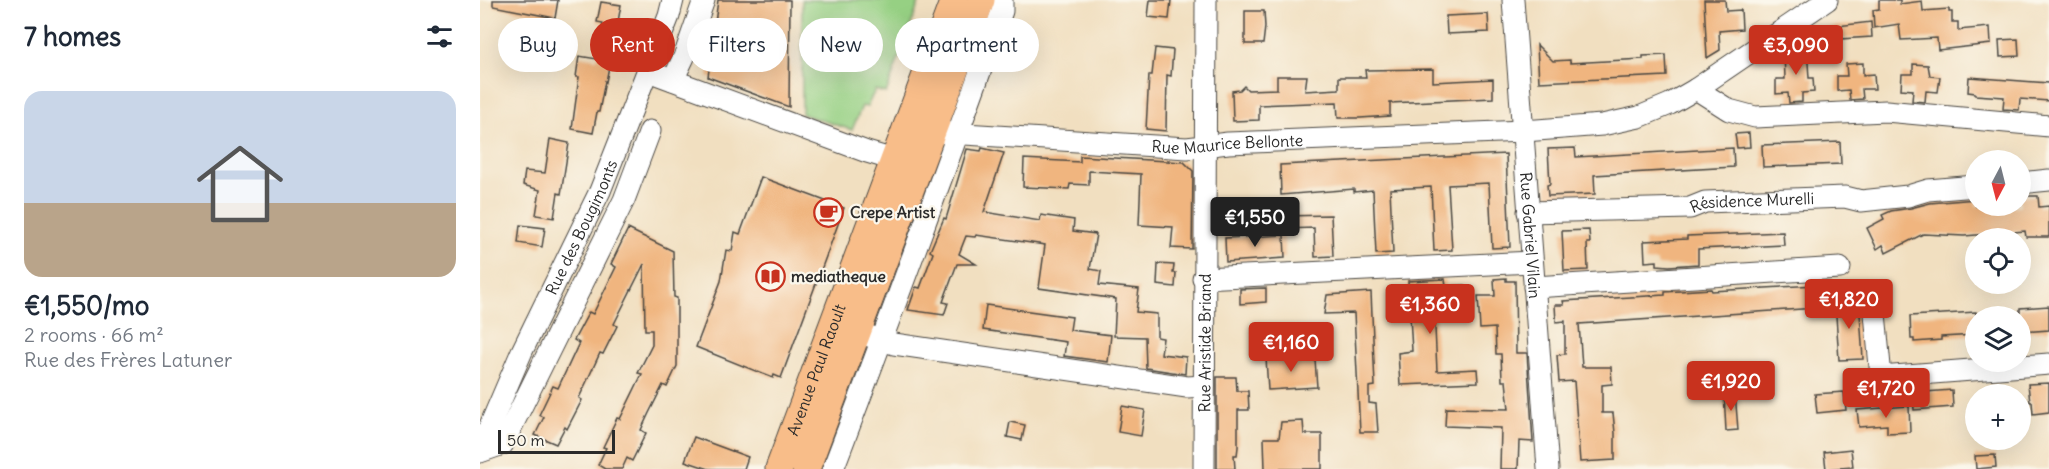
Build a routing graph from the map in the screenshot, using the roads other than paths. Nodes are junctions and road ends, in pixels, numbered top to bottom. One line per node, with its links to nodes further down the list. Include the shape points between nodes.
1 (674, 0): 9 (street, Rue des Bougimonts)
2 (704, 0): 12 (street)
3 (954, 0): 19 (main road, Avenue Paul Raoult)
4 (981, 0): 17 (main road, Avenue Paul Raoult)
5 (1002, 0): 17 (street, Avenue Paul Raoult, via 1002,11)
6 (1206, 0): 18 (street, Rue Aristide Briand)
7 (1514, 0): 15 (street, Rue Gabriel Vilain)
8 (1827, 0): 13 (street, Rue Maurice Bellonte)
9 (668, 18)
10 (648, 72): 32 (street, Rue des Bougimonts, via 600,191 522,351)
11 (651, 72): 12 (street)
12 (674, 81): 19 (street, via 856,148)
13 (1696, 89): 14 (street, via 1728,110 1755,117 1886,111); 15 (street, Rue Maurice Bellonte, via 1639,117 1602,125)
14 (2049, 126)
15 (1524, 130): 18 (street, Rue Maurice Bellonte); 23 (street, Rue Gabriel Vilain)
16 (650, 131): 32 (street, Rue des Bougimonts, via 624,200 503,444)
17 (945, 132): 18 (street, Rue Maurice Bellonte); 19 (street, Rue Maurice Bellonte, via 920,136); 29 (main road, Avenue Paul Raoult)
18 (1205, 146): 26 (street, Rue Aristide Briand)
19 (899, 148): 33 (main road, Avenue Paul Raoult)
20 (2049, 180): 21 (street)
21 (2031, 182)
22 (1965, 187): 23 (street, Résidence Murelli, via 1861,201 1845,197 1706,202 1690,208)
23 (1528, 212): 24 (street, Rue Gabriel Vilain)
24 (1532, 262): 26 (street); 27 (street, Rue Gabriel Vilain)
25 (1840, 268): 27 (street)
26 (1203, 278): 31 (street, Rue Aristide Briand)
27 (1534, 287): 37 (street, Rue Gabriel Vilain)
28 (1873, 292): 30 (street, via 1881,377)
29 (870, 336): 31 (street, via 1187,387); 34 (main road, Avenue Paul Raoult); 35 (street, Avenue Paul Raoult)
30 (2049, 364)
31 (1204, 386): 36 (street, Rue Aristide Briand)
32 (480, 450)
33 (779, 469)
34 (806, 469)
35 (833, 469)
36 (1204, 469)
37 (1548, 469)

